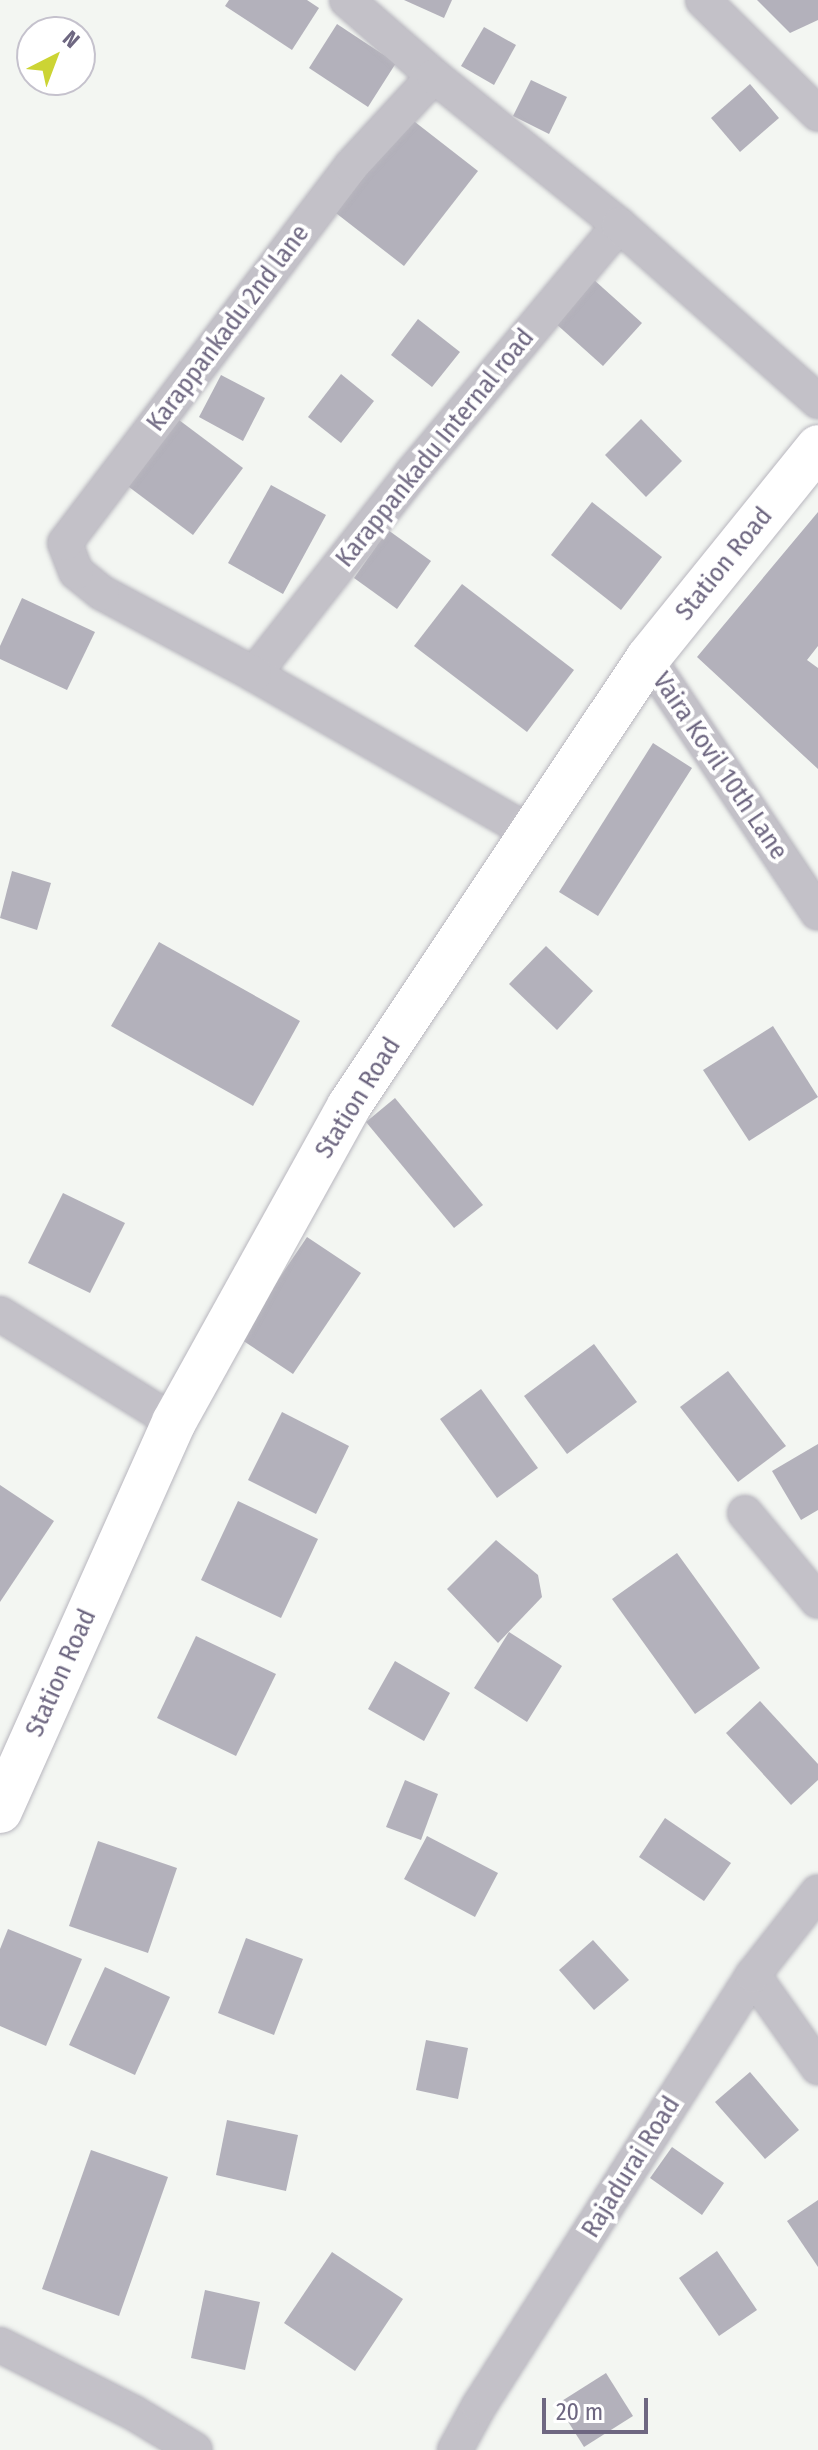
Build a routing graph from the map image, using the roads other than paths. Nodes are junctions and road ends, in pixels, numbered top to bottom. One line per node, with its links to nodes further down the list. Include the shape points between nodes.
1 (347, 0): 3 (street)
2 (703, 0): 4 (street)
3 (434, 76): 5 (street); 9 (street, Karappankadu 2nd lane, via 351,166 65,543 76,572 102,593)
4 (818, 114)
5 (619, 225): 6 (street); 9 (street, Karappankadu Internal road, via 412,473)
6 (818, 401)
7 (818, 447): 8 (main road, Station Road)
8 (648, 658): 10 (main road, Station Road); 11 (street, Vaira Kovil 10th Lane)
9 (254, 674): 10 (street, Karappankadu 2nd lane)
10 (533, 834): 13 (main road, Station Road, via 349,1106)
11 (818, 913)
12 (0, 1314): 13 (street)
13 (174, 1422): 16 (main road, Station Road)
14 (745, 1513): 15 (street)
15 (818, 1601)
16 (0, 1811)
17 (818, 1892): 18 (street, Rajadurai Road)
18 (753, 1975): 19 (street); 22 (street, Rajadurai Road)
19 (818, 2067)
20 (0, 2345): 21 (street)
21 (195, 2450)
22 (455, 2450)

